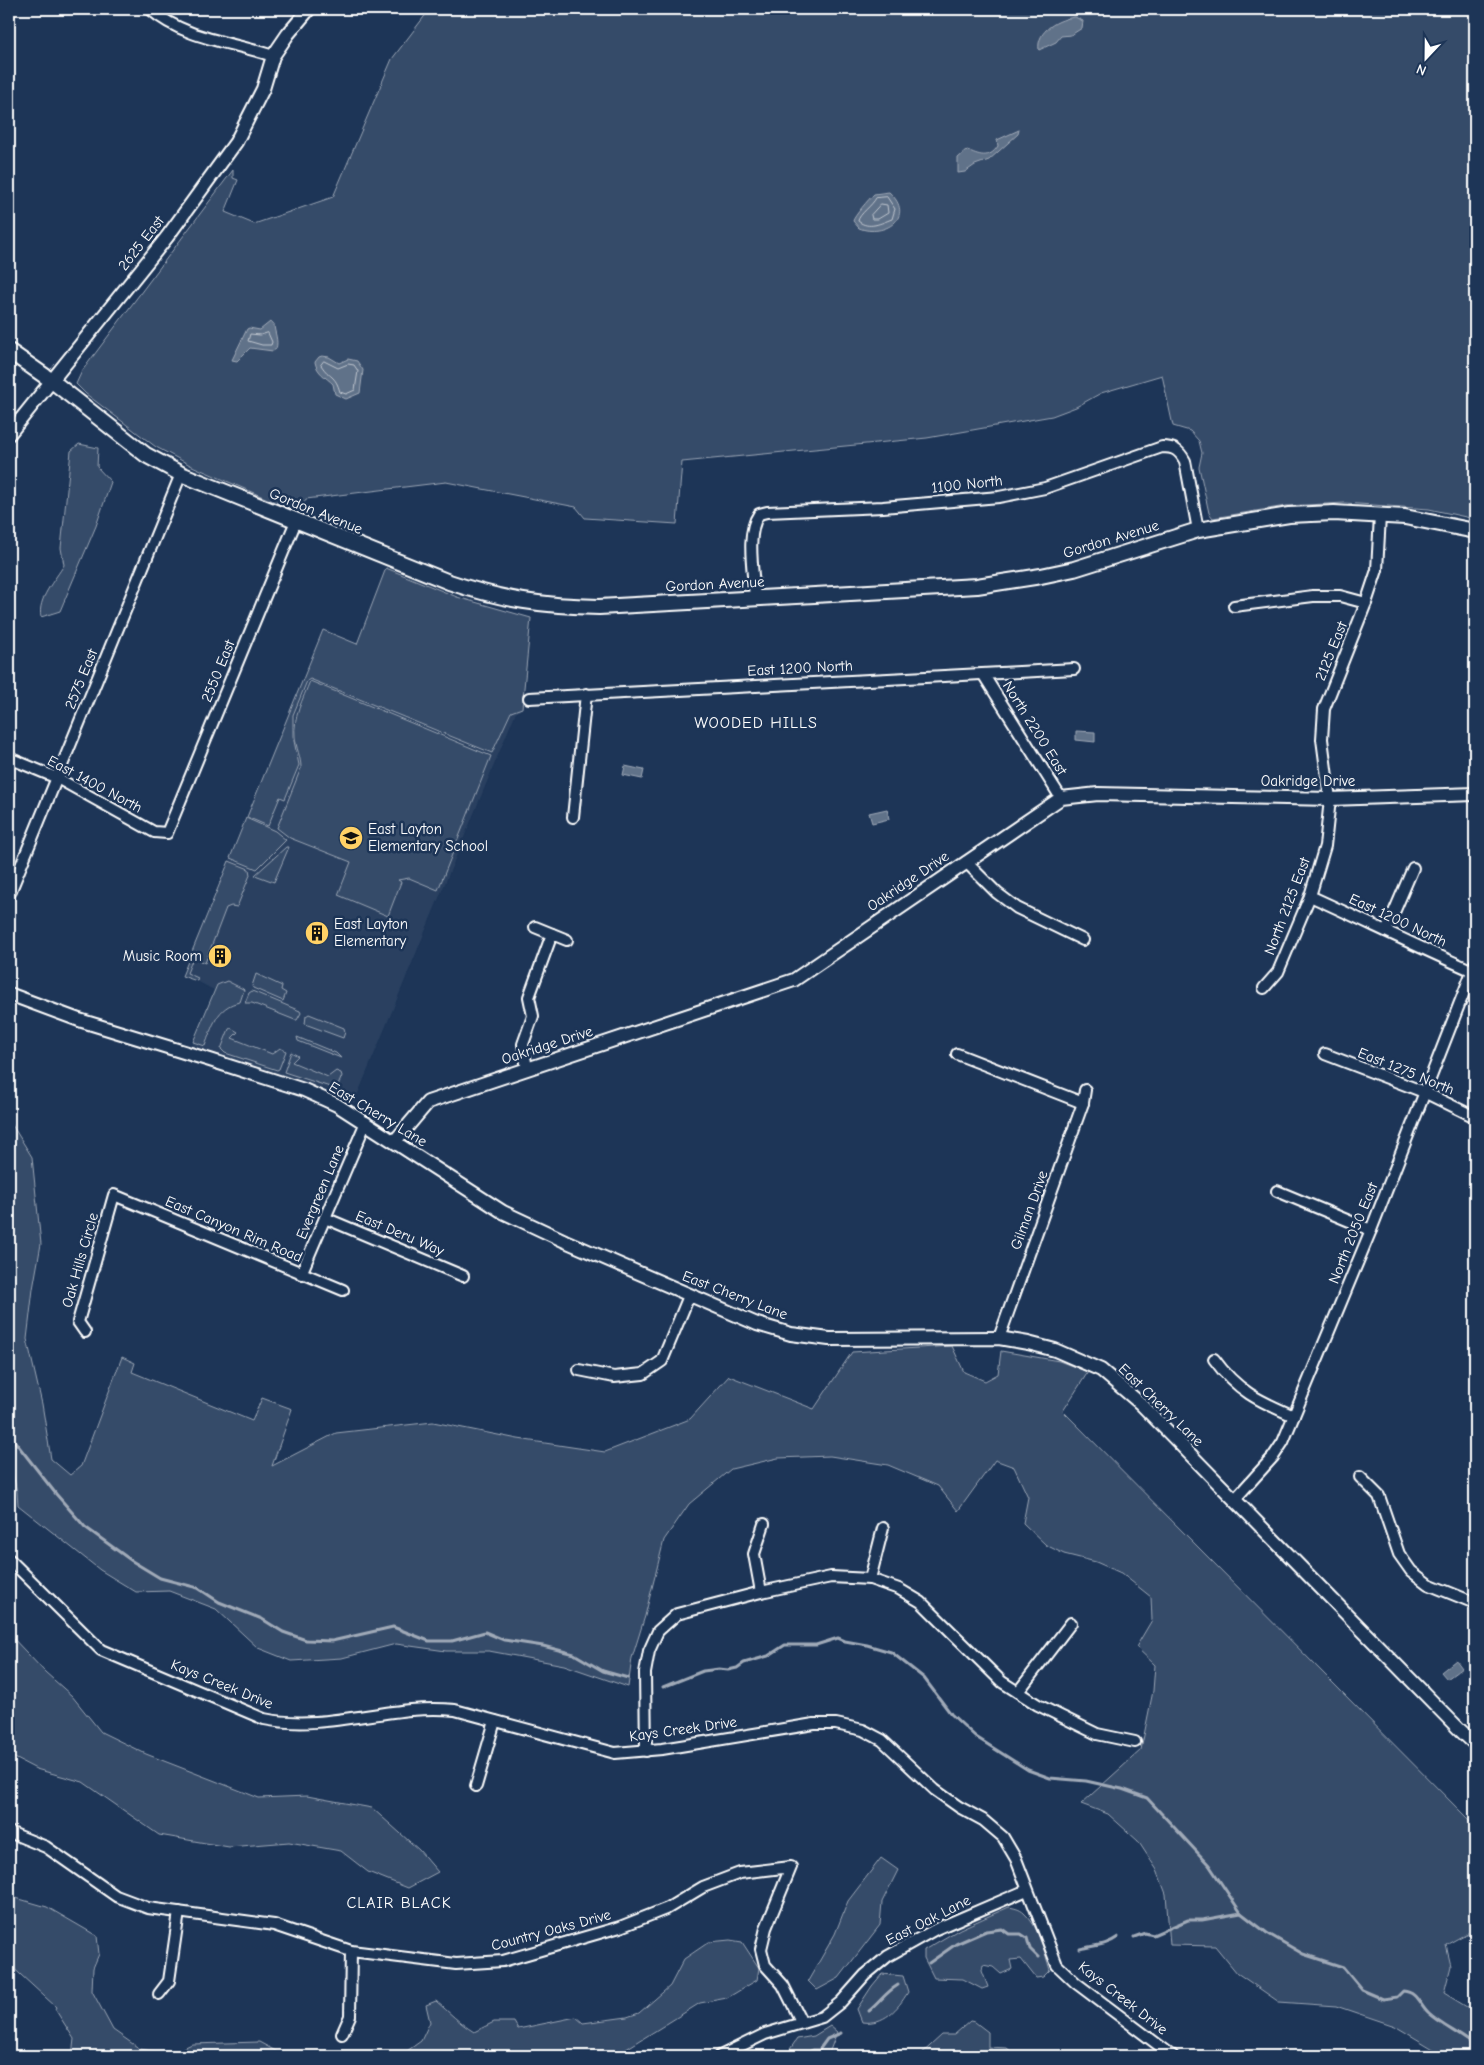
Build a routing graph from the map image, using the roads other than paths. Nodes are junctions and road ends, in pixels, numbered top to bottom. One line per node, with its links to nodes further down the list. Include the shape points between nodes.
1 (150, 9): 3 (street, via 163,20 203,38)
2 (309, 9): 3 (street, 2625 East)
3 (274, 56): 5 (street, 2625 East, via 263,89 236,142 167,237)
4 (9, 351): 5 (main road, Gordon Avenue)
5 (52, 381): 6 (street, 2625 East); 7 (main road, Gordon Avenue, via 146,454)
6 (9, 434)
7 (181, 474): 9 (main road, Gordon Avenue); 20 (street, 2575 East)
8 (1380, 516): 10 (main road, Gordon Avenue, via 1289,515); 11 (main road, Gordon Avenue, via 1430,521); 13 (street, 2125 East, via 1377,570)
9 (296, 520): 12 (main road, Gordon Avenue, via 449,582 525,602 599,607); 25 (street, 2550 East)
10 (1198, 530): 12 (main road, Gordon Avenue, via 1074,569 1009,582 945,589); 12 (street, 1100 North, via 1185,461 1180,451 1162,447 1045,488 999,498 759,514 753,523 752,534)
11 (1475, 531)
12 (755, 599)
13 (1366, 603): 14 (street, via 1340,596 1314,596); 23 (street, 2125 East, via 1324,709 1322,739)
14 (1234, 606)
15 (1074, 669): 16 (street, East 1200 North)
16 (983, 674): 17 (street, East 1200 North); 22 (street, North 2200 East)
17 (586, 694): 18 (street, East 1200 North); 24 (street)
18 (528, 698)
19 (9, 758): 20 (street, East 1400 North)
20 (57, 778): 25 (street, East 1400 North, via 154,832); 28 (street, 2575 East)
21 (1475, 794): 23 (street, Oakridge Drive)
22 (1061, 798): 23 (street, Oakridge Drive, via 1098,794); 26 (street, Oakridge Drive)
23 (1330, 799): 29 (street, North 2125 East, via 1325,846)
24 (573, 817)
25 (167, 833)
26 (966, 862): 34 (street, via 1017,908); 40 (street, Oakridge Drive, via 794,980)
27 (1413, 868): 31 (street)
28 (9, 895)
29 (1310, 896): 31 (street, East 1200 North); 36 (street, North 2125 East, via 1278,972)
30 (535, 927): 32 (street)
31 (1386, 931): 35 (street, East 1200 North, via 1422,950)
32 (552, 934): 33 (street); 40 (street, via 529,997 532,1016 523,1044)
33 (567, 940)
34 (1083, 940)
35 (1474, 968): 42 (street, North 2050 East)
36 (1264, 988)
37 (9, 994): 45 (street, East Cherry Lane, via 79,1020 304,1090)
38 (957, 1054): 43 (street)
39 (1325, 1054): 42 (street, East 1275 North)
40 (527, 1069): 46 (street, Oakridge Drive, via 428,1102)
41 (1085, 1090): 43 (street, Gilman Drive)
42 (1424, 1092): 44 (street, East 1275 North); 50 (street, North 2050 East)
43 (1083, 1103): 56 (street, Gilman Drive)
44 (1475, 1116)
45 (366, 1122): 46 (street, East Cherry Lane); 49 (street, Evergreen Lane)
46 (395, 1141): 54 (street, East Cherry Lane, via 503,1212)
47 (1277, 1191): 50 (street)
48 (114, 1195): 51 (street, East Canyon Rim Road); 55 (street, Oak Hills Circle, via 78,1322)
49 (325, 1218): 51 (street, Evergreen Lane); 52 (street, East Deru Way)
50 (1371, 1230): 59 (street, North 2050 East)
51 (302, 1274): 53 (street, East Canyon Rim Road)
52 (463, 1276)
53 (343, 1290)
54 (689, 1296): 56 (street, East Cherry Lane, via 757,1324 829,1340); 58 (street, via 662,1361 643,1374 614,1377)
55 (85, 1332)
56 (999, 1338): 61 (street, East Cherry Lane, via 1055,1350 1101,1370 1141,1404)
57 (1214, 1359): 59 (street, via 1227,1377 1244,1391)
58 (579, 1370)
59 (1294, 1416): 61 (street, North 2050 East, via 1273,1458)
60 (1360, 1477): 67 (street, via 1379,1496 1399,1554 1411,1571 1428,1584)
61 (1235, 1499): 72 (street, East Cherry Lane)
62 (764, 1524): 66 (street, via 754,1554)
63 (883, 1528): 65 (street)
64 (9, 1558): 70 (street, Kays Creek Drive, via 100,1650 264,1718 308,1723 434,1707)
65 (870, 1579): 66 (street, via 831,1576); 69 (street, via 899,1588 921,1602 1002,1682)
66 (761, 1592): 73 (street, via 677,1614 658,1632 645,1673)
67 (1475, 1603)
68 (1070, 1623): 69 (street)
69 (1018, 1692): 71 (street, via 1097,1734)
70 (495, 1721): 73 (street, Kays Creek Drive, via 615,1752); 74 (street)
71 (1135, 1742)
72 (1475, 1744)
73 (646, 1751): 76 (street, Kays Creek Drive, via 814,1724 836,1724 863,1730 882,1740 935,1790 959,1808 983,1820 1003,1837 1016,1859)
74 (476, 1786)
75 (9, 1832): 77 (street, Country Oaks Drive, via 46,1847 116,1896 148,1908)
76 (1027, 1890): 80 (street, East Oak Lane, via 936,1929 888,1956 822,2017); 83 (street, Kays Creek Drive, via 1057,1966)
77 (179, 1912): 78 (street, Country Oaks Drive, via 274,1925); 79 (street, via 169,1981)
78 (351, 1951): 80 (street, Country Oaks Drive, via 456,1964 503,1961 620,1928 668,1908 703,1887 740,1873 791,1866 761,1949 765,1965 783,1984); 81 (street, via 350,2016)
79 (159, 1994)
80 (802, 2022): 82 (street, East Oak Lane, via 766,2034)
81 (342, 2034)
82 (720, 2056)
83 (1173, 2056)

